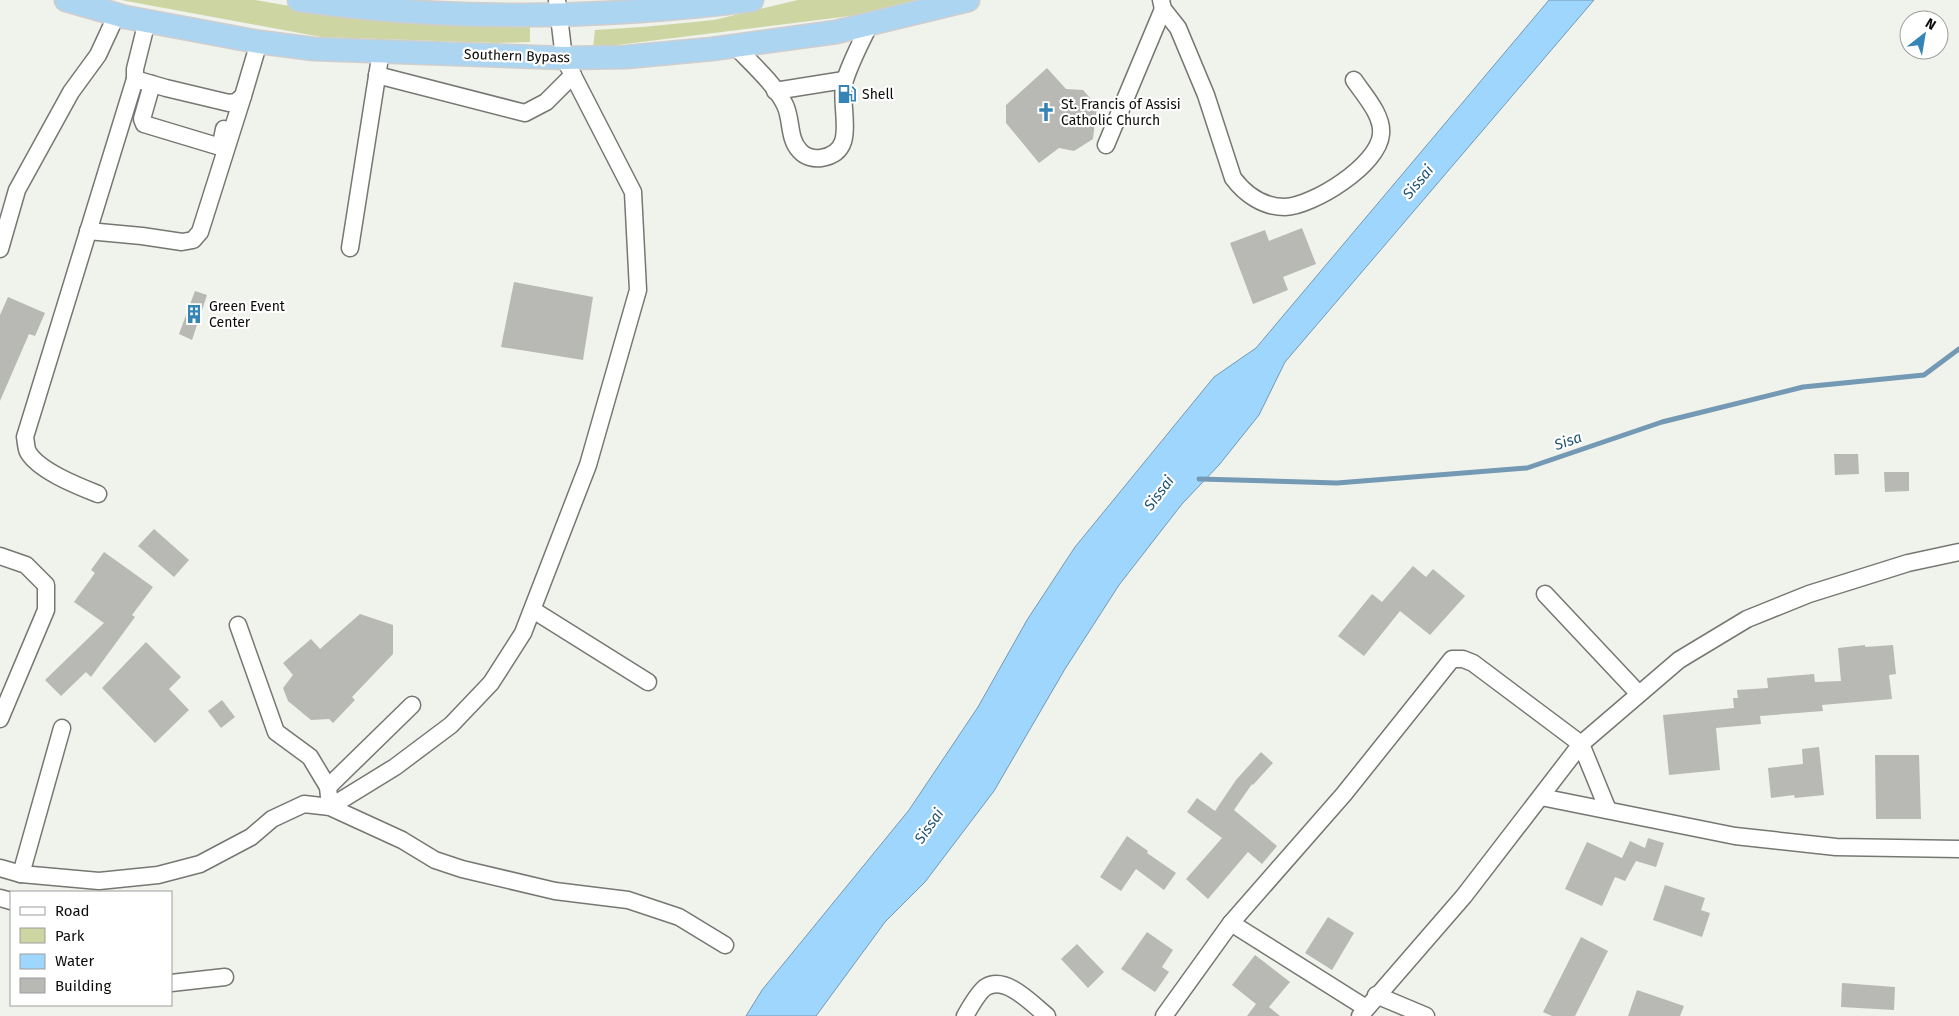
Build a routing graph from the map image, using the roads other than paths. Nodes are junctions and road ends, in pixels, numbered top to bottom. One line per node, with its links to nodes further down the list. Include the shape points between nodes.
1 (66, 0): 7 (highway, Southern Bypass)
2 (299, 0): 6 (highway, via 415,12)
3 (752, 0): 6 (highway, via 691,8)
4 (968, 0): 9 (highway, Southern Bypass)
5 (1162, 5): 17 (street, via 1178,28 1206,94 1233,178 1241,190 1265,203 1283,207 1301,205 1357,172 1373,155 1381,132 1378,120); 21 (street)
6 (558, 8): 13 (street)
7 (117, 14): 8 (highway, Southern Bypass); 24 (street, via 98,55 72,92 17,190)
8 (147, 20): 10 (highway, Southern Bypass); 15 (street, via 135,69)
9 (870, 24): 11 (highway, Southern Bypass); 16 (street)
10 (259, 42): 12 (highway, Southern Bypass, via 314,49); 20 (street)
11 (735, 46): 13 (highway, Southern Bypass); 19 (street)
12 (381, 51): 13 (highway, Southern Bypass); 14 (street)
13 (568, 66): 14 (street, via 546,102 525,113); 29 (street, via 633,192 638,290 588,465)
14 (377, 75): 23 (street)
15 (136, 79): 18 (street); 22 (street)
16 (844, 80): 19 (street); 19 (street, via 844,140 837,152 824,157 808,157 800,152 793,142 784,105)
17 (1354, 80)
18 (152, 84): 20 (street); 20 (street, via 142,119 144,124 217,146)
19 (775, 90)
20 (236, 100): 22 (street, via 200,232 193,240 182,242)
21 (1106, 145)
22 (88, 231): 25 (street, via 25,437 27,451 36,463)
23 (350, 248)
24 (0, 249)
25 (98, 494)
26 (1959, 552): 32 (street, via 1908,563 1809,594 1747,619 1679,660)
27 (0, 556): 34 (street, via 26,565 46,585 46,610)
28 (1545, 594): 32 (street)
29 (533, 610): 31 (street); 39 (street, via 523,633 491,683 451,725 395,767)
30 (238, 624): 37 (street, via 276,732 310,757)
31 (648, 682)
32 (1639, 694): 36 (street)
33 (412, 705): 37 (street)
34 (0, 719)
35 (62, 728): 43 (street)
36 (1581, 744): 38 (street); 40 (street); 44 (street, via 1473,663 1452,659 1344,794)
37 (328, 787): 39 (street)
38 (1541, 797): 40 (street); 48 (street, via 1464,896)
39 (330, 807): 43 (street, via 304,804 272,819 251,837 200,864 158,875 99,881); 45 (street, via 402,840 435,860 555,890 628,900 679,917)
40 (1608, 810): 41 (street, via 1744,837 1836,847)
41 (1959, 849)
42 (0, 868): 43 (street)
43 (21, 874)
44 (1230, 923): 48 (street); 51 (street)
45 (725, 945)
46 (226, 977): 47 (street)
47 (172, 983)
48 (1367, 1006): 52 (street)
49 (965, 1016): 50 (street, via 985,987 996,984 1012,988)
50 (1047, 1016)
51 (1164, 1016)
52 (1426, 1016)

